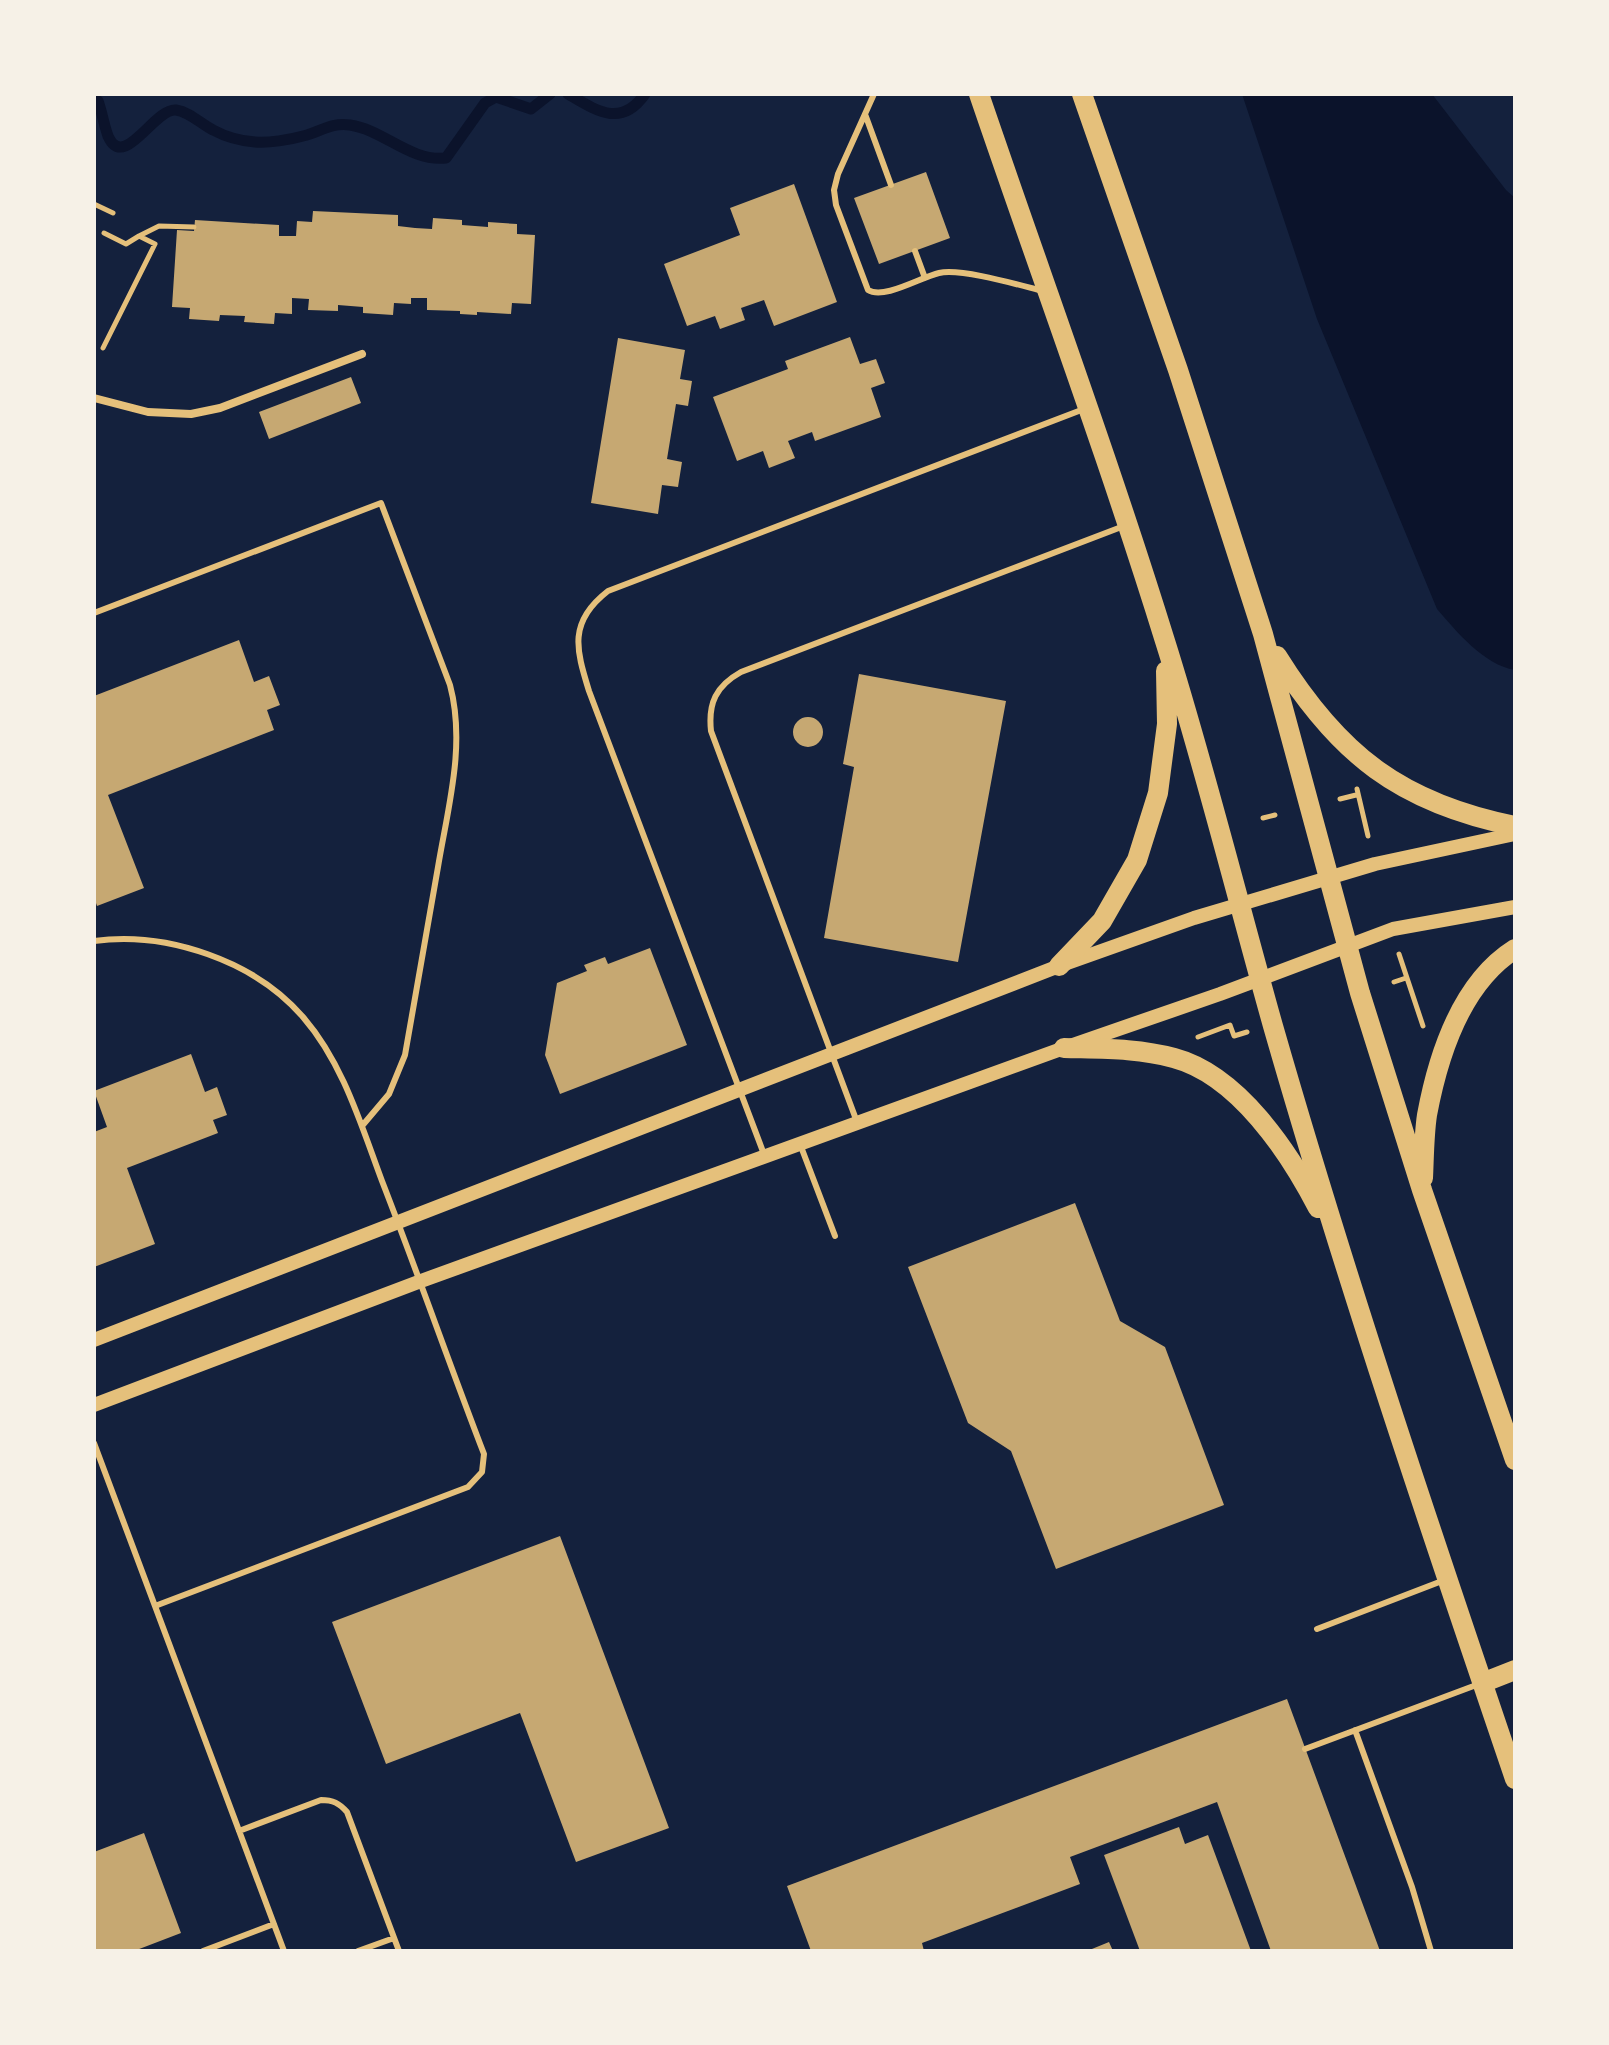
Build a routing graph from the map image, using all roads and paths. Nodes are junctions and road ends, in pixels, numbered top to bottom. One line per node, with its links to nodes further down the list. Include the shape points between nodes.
1 (874, 94): 4 (lane)
2 (979, 94): 13 (main road)
3 (1082, 94): 20 (main road)
4 (865, 114): 5 (lane); 12 (lane, via 838,174 836,205 872,293)
5 (891, 185)
6 (94, 204): 7 (path)
7 (113, 213)
8 (194, 227): 10 (path, via 159,226)
9 (104, 233): 10 (path, via 126,244)
10 (139, 236): 14 (path, via 155,244)
11 (915, 251): 12 (lane)
12 (925, 278): 13 (lane, via 951,272)
13 (1046, 291): 17 (main road)
14 (103, 348)
15 (362, 354): 16 (street, via 191,414 148,412)
16 (94, 398)
17 (1088, 407): 18 (main road); 46 (lane, via 608,591 583,617 578,655 589,691)
18 (1128, 525): 21 (main road); 45 (lane, via 741,672 715,695 711,731)
19 (94, 613): 48 (lane, via 381,503 450,685 458,733 405,1055 389,1094)
20 (1263, 634): 25 (main road, via 1303,698 1382,776 1478,819); 28 (main road)
21 (1166, 643): 29 (main road); 35 (main road, via 1167,724 1158,793 1137,860 1102,921)
22 (1340, 799): 27 (path, via 1356,795)
23 (1275, 815): 24 (path)
24 (1263, 818)
25 (1515, 826)
26 (1515, 834): 28 (street)
27 (1368, 836)
28 (1329, 877): 29 (street); 32 (main road)
29 (1239, 905): 35 (street); 37 (main road)
30 (1515, 907): 32 (street, via 1393,929)
31 (94, 941): 48 (lane, via 176,946 232,964 256,978 302,1016 324,1045)
32 (1347, 946): 37 (street); 51 (main road)
33 (1515, 949): 51 (main road, via 1482,978 1461,1009 1443,1054 1427,1116)
34 (1399, 954): 36 (path)
35 (1059, 966): 45 (street)
36 (1406, 978): 38 (path); 42 (path)
37 (1261, 979): 44 (street); 54 (main road)
38 (1394, 982)
39 (1227, 1016): 40 (path)
40 (1230, 1025): 41 (path, via 1234,1036); 43 (path)
41 (1247, 1032)
42 (1426, 1032)
43 (1186, 1042)
44 (1064, 1048): 47 (street); 54 (main road, via 1134,1050 1176,1058 1202,1070 1255,1111 1299,1172)
45 (832, 1055): 46 (street); 47 (lane)
46 (740, 1089): 50 (lane); 52 (street)
47 (857, 1122): 49 (street)
48 (362, 1126): 52 (lane)
49 (800, 1144): 50 (street); 53 (lane)
50 (765, 1157): 55 (street)
51 (1422, 1190): 59 (main road)
52 (398, 1223): 55 (lane); 56 (street)
53 (835, 1236)
54 (1341, 1250): 60 (main road)
55 (421, 1281): 57 (street); 61 (lane, via 484,1454 476,1481)
56 (94, 1340)
57 (94, 1405)
58 (94, 1443): 61 (lane)
59 (1515, 1460)
60 (1446, 1580): 62 (lane); 64 (main road)
61 (155, 1606): 68 (lane)
62 (1317, 1629)
63 (1515, 1670): 64 (main road)
64 (1482, 1683): 65 (lane); 67 (main road)
65 (1355, 1730): 66 (lane); 75 (lane)
66 (1305, 1749)
67 (1515, 1779)
68 (239, 1831): 69 (lane); 70 (lane, via 321,1800 336,1802 347,1812)
69 (274, 1924): 71 (lane); 72 (lane)
70 (394, 1938): 73 (lane); 74 (lane)
71 (203, 1951)
72 (284, 1951)
73 (358, 1951)
74 (399, 1951)
75 (1431, 1951)

